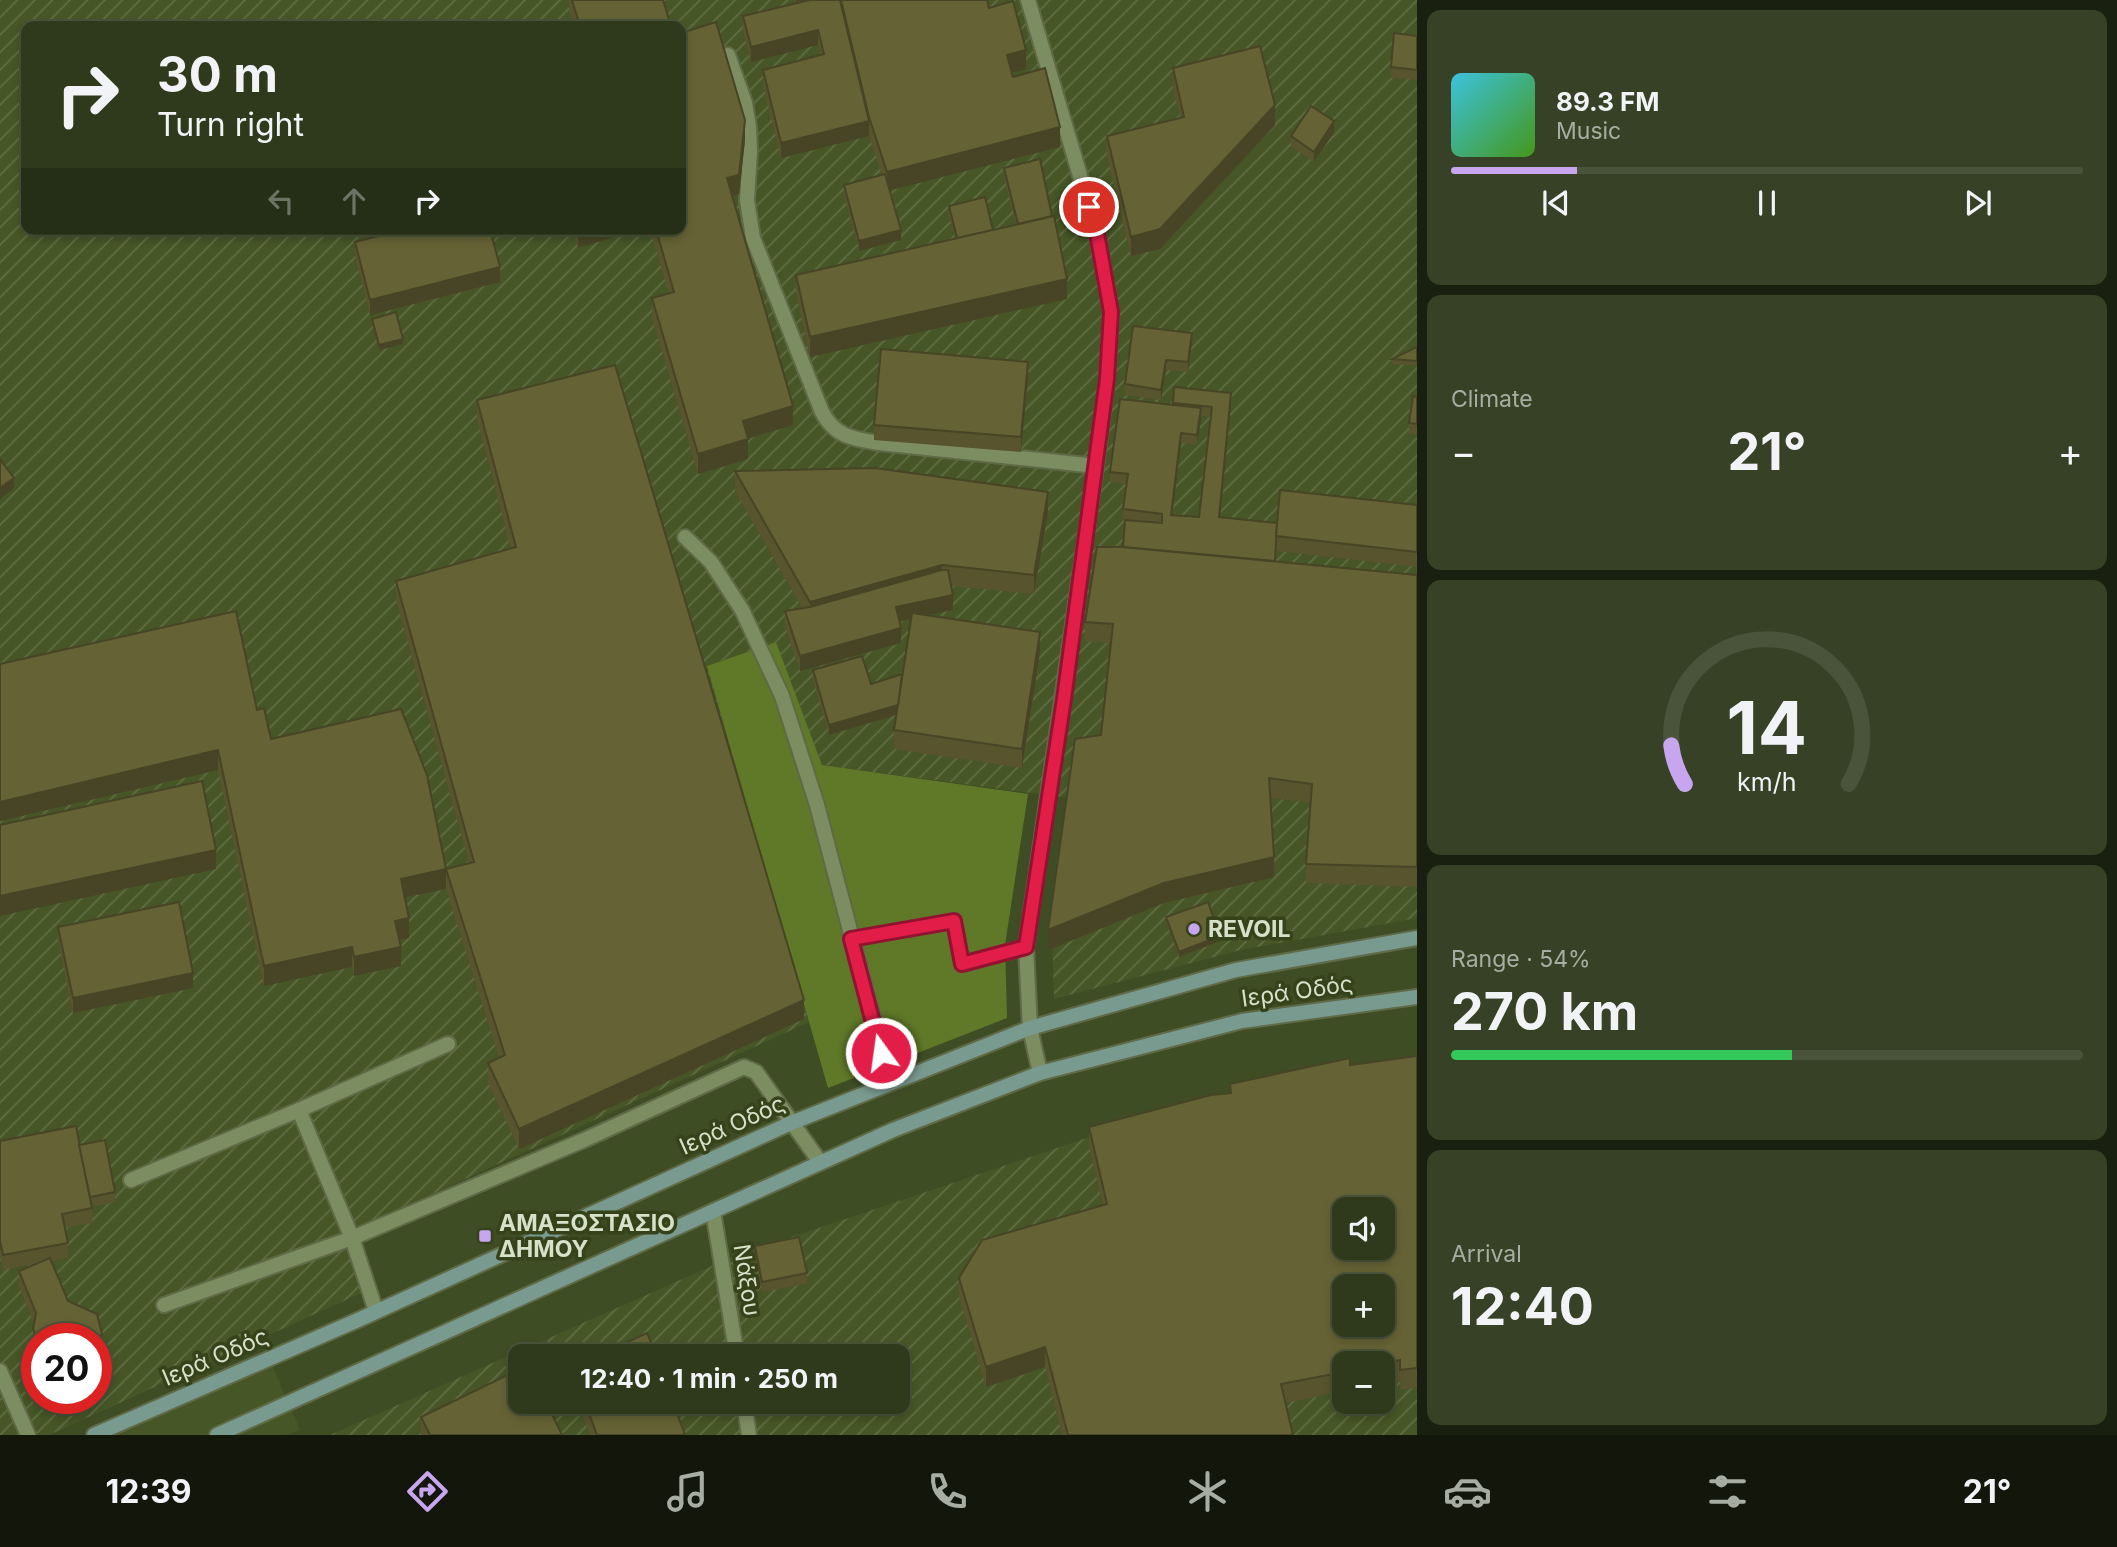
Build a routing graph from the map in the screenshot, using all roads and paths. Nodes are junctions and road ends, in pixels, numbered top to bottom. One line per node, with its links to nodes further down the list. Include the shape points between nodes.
1 (1028, 0): 3 (street, via 1097,233 1111,312)
2 (728, 55): 3 (street, via 749,127 747,200 753,238 832,428 848,438 879,443)
3 (1096, 466): 7 (street)
4 (685, 537): 6 (street, via 711,562 742,610 782,696 817,805)
5 (1417, 938): 9 (main road, Ιερά Οδός, via 1236,970)
6 (851, 939): 7 (street, via 954,921 962,964); 12 (street)
7 (1026, 947): 9 (street)
8 (1417, 997): 11 (main road, Ιερά Οδός, via 1242,1021)
9 (1030, 1028): 11 (street); 12 (main road, Ιερά Οδός)
10 (448, 1044): 13 (street)
11 (1040, 1073): 15 (main road, Ιερά Οδός)
12 (890, 1082): 14 (main road, Ιερά Οδός)
13 (299, 1110): 16 (street); 18 (street)
14 (792, 1123): 15 (street); 18 (street, via 757,1072 744,1067); 20 (main road, Ιερά Οδός)
15 (820, 1163): 17 (main road, Ιερά Οδός)
16 (131, 1180)
17 (713, 1211): 21 (street, Νάξου); 26 (main road, Ιερά Οδός)
18 (352, 1238): 19 (street); 20 (street)
19 (164, 1305)
20 (376, 1311): 25 (main road, Ιερά Οδός)
21 (735, 1344)
22 (0, 1371): 24 (street)
23 (746, 1414): 27 (street)
24 (28, 1435)
25 (94, 1435)
26 (217, 1435)
27 (749, 1435)

